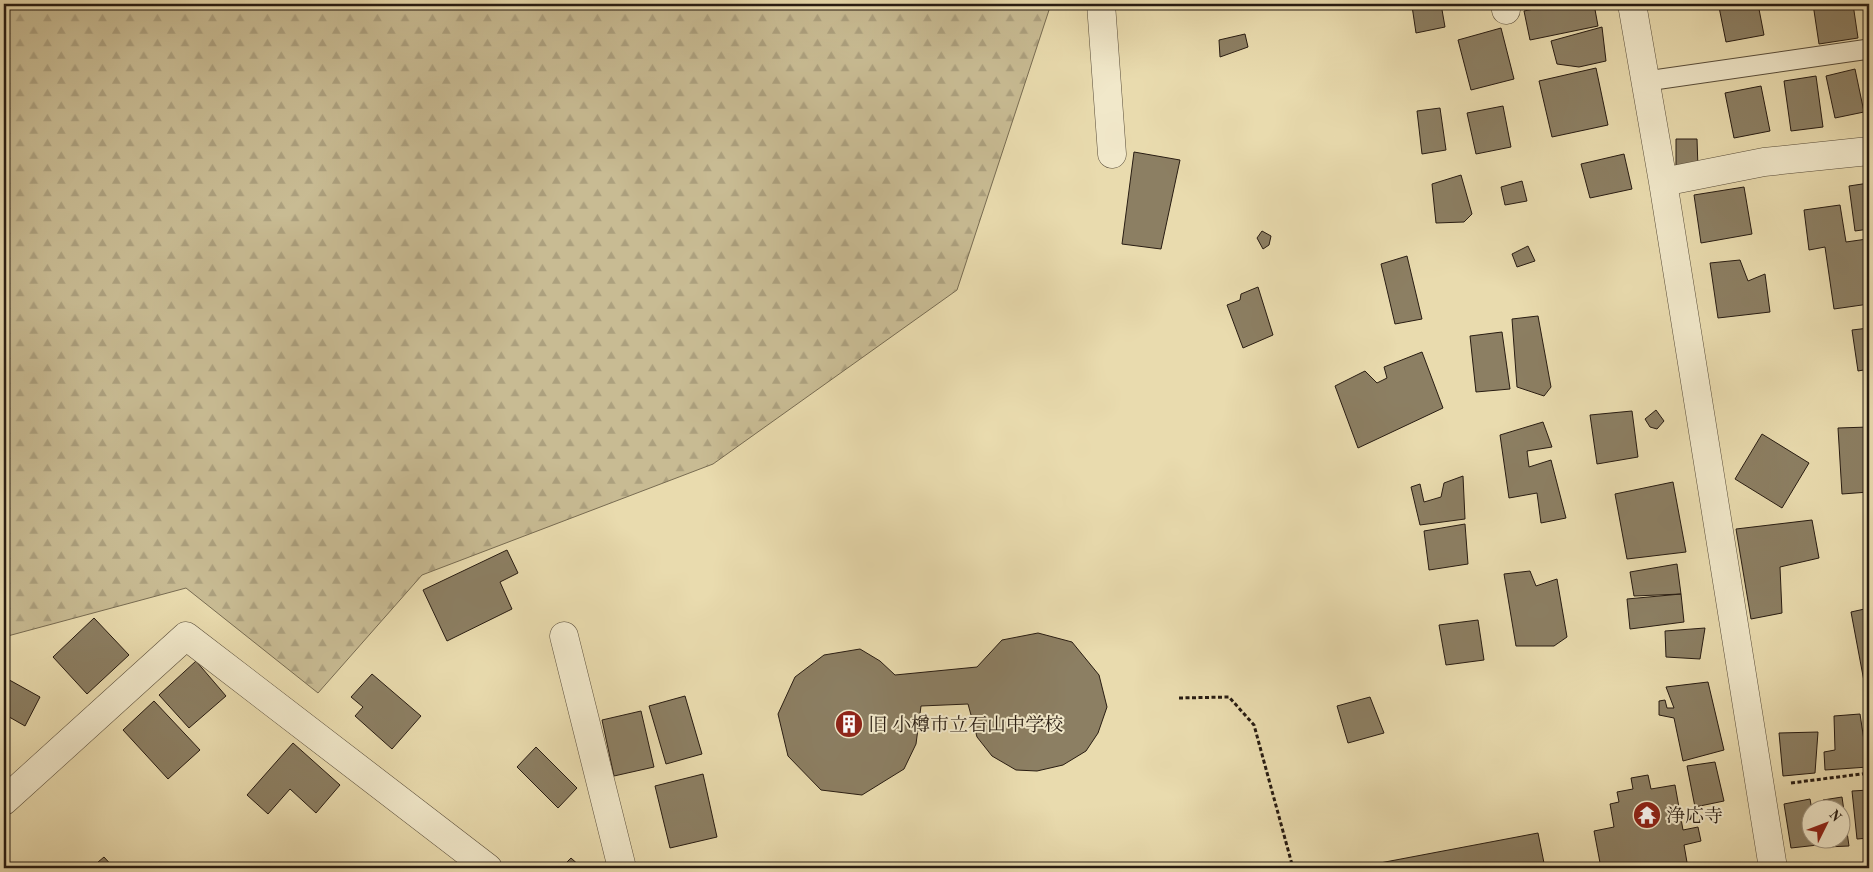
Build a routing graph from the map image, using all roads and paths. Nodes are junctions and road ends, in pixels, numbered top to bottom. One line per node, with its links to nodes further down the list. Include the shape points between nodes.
1 (1101, 4): 6 (street)
2 (1632, 4): 4 (street)
3 (1869, 49): 4 (lane)
4 (1646, 81): 7 (street)
5 (1869, 151): 7 (street, via 1764,162)
6 (1112, 154)
7 (1663, 182): 11 (street)
8 (564, 636): 14 (street)
9 (1178, 698): 15 (path, via 1229,697 1254,725)
10 (1869, 773): 11 (path)
11 (1761, 786): 16 (street)
12 (4, 801): 13 (street, via 186,636)
13 (488, 868)
14 (622, 868)
15 (1293, 868)
16 (1773, 868)

